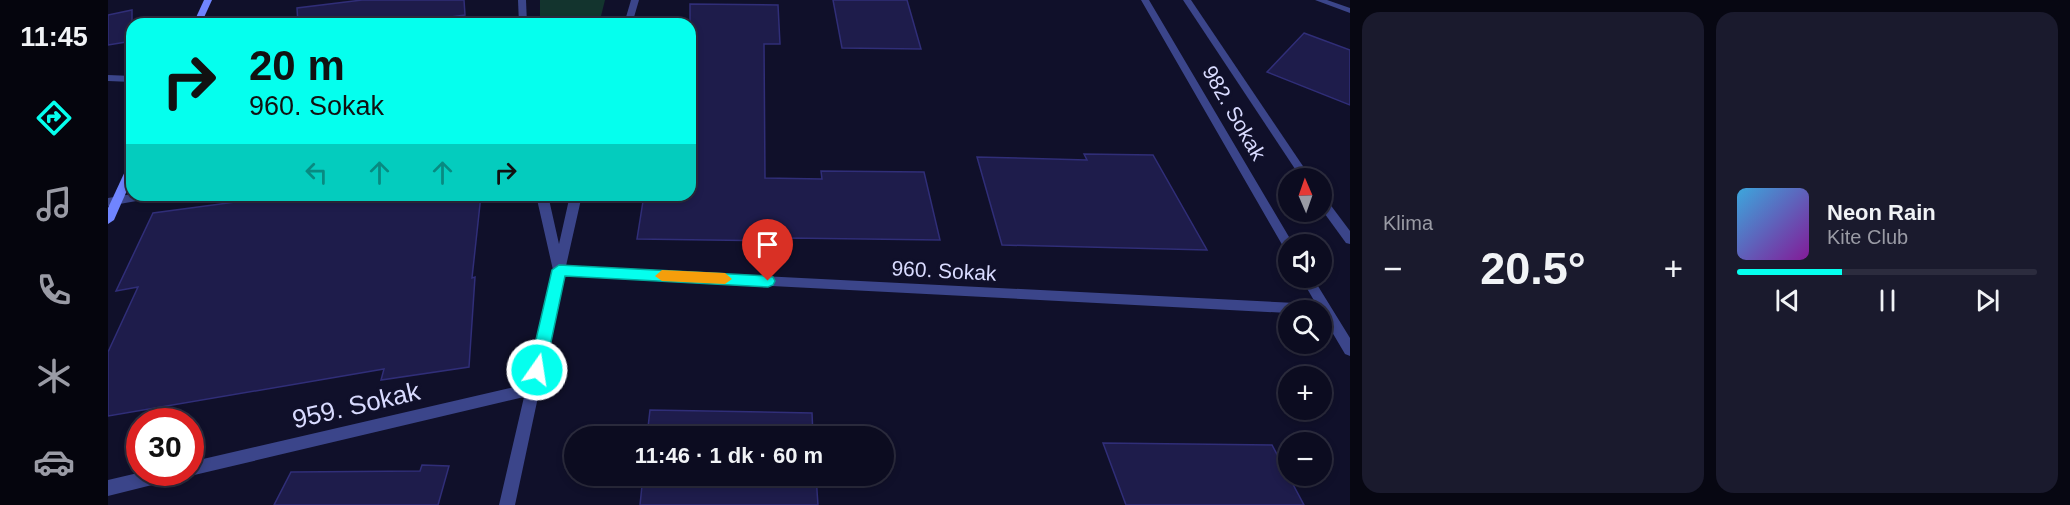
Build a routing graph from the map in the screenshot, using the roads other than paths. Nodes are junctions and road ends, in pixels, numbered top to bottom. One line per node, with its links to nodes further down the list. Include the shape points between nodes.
1 (208, 0): 8 (street)
2 (522, 0): 9 (street)
3 (635, 0): 10 (street)
4 (1145, 0): 20 (street, 982. Sokak)
5 (1187, 0): 13 (street)
6 (1319, 0): 7 (street)
7 (1350, 11)
8 (200, 18)
9 (523, 18)
10 (630, 18)
11 (108, 78): 12 (street)
12 (126, 80)
13 (1299, 168)
14 (126, 178): 15 (street)
15 (113, 201): 19 (street)
16 (543, 201): 22 (street)
17 (575, 201): 22 (street)
18 (1332, 216): 21 (street)
19 (108, 220)
20 (1282, 234)
21 (1350, 240)
22 (559, 270): 23 (street, 960. Sokak); 26 (street)
23 (1278, 307)
24 (1332, 319): 25 (street)
25 (1350, 350)
26 (533, 389): 27 (street, 959. Sokak); 30 (street)
27 (204, 466)
28 (126, 484): 29 (street)
29 (108, 488)
30 (507, 505)

